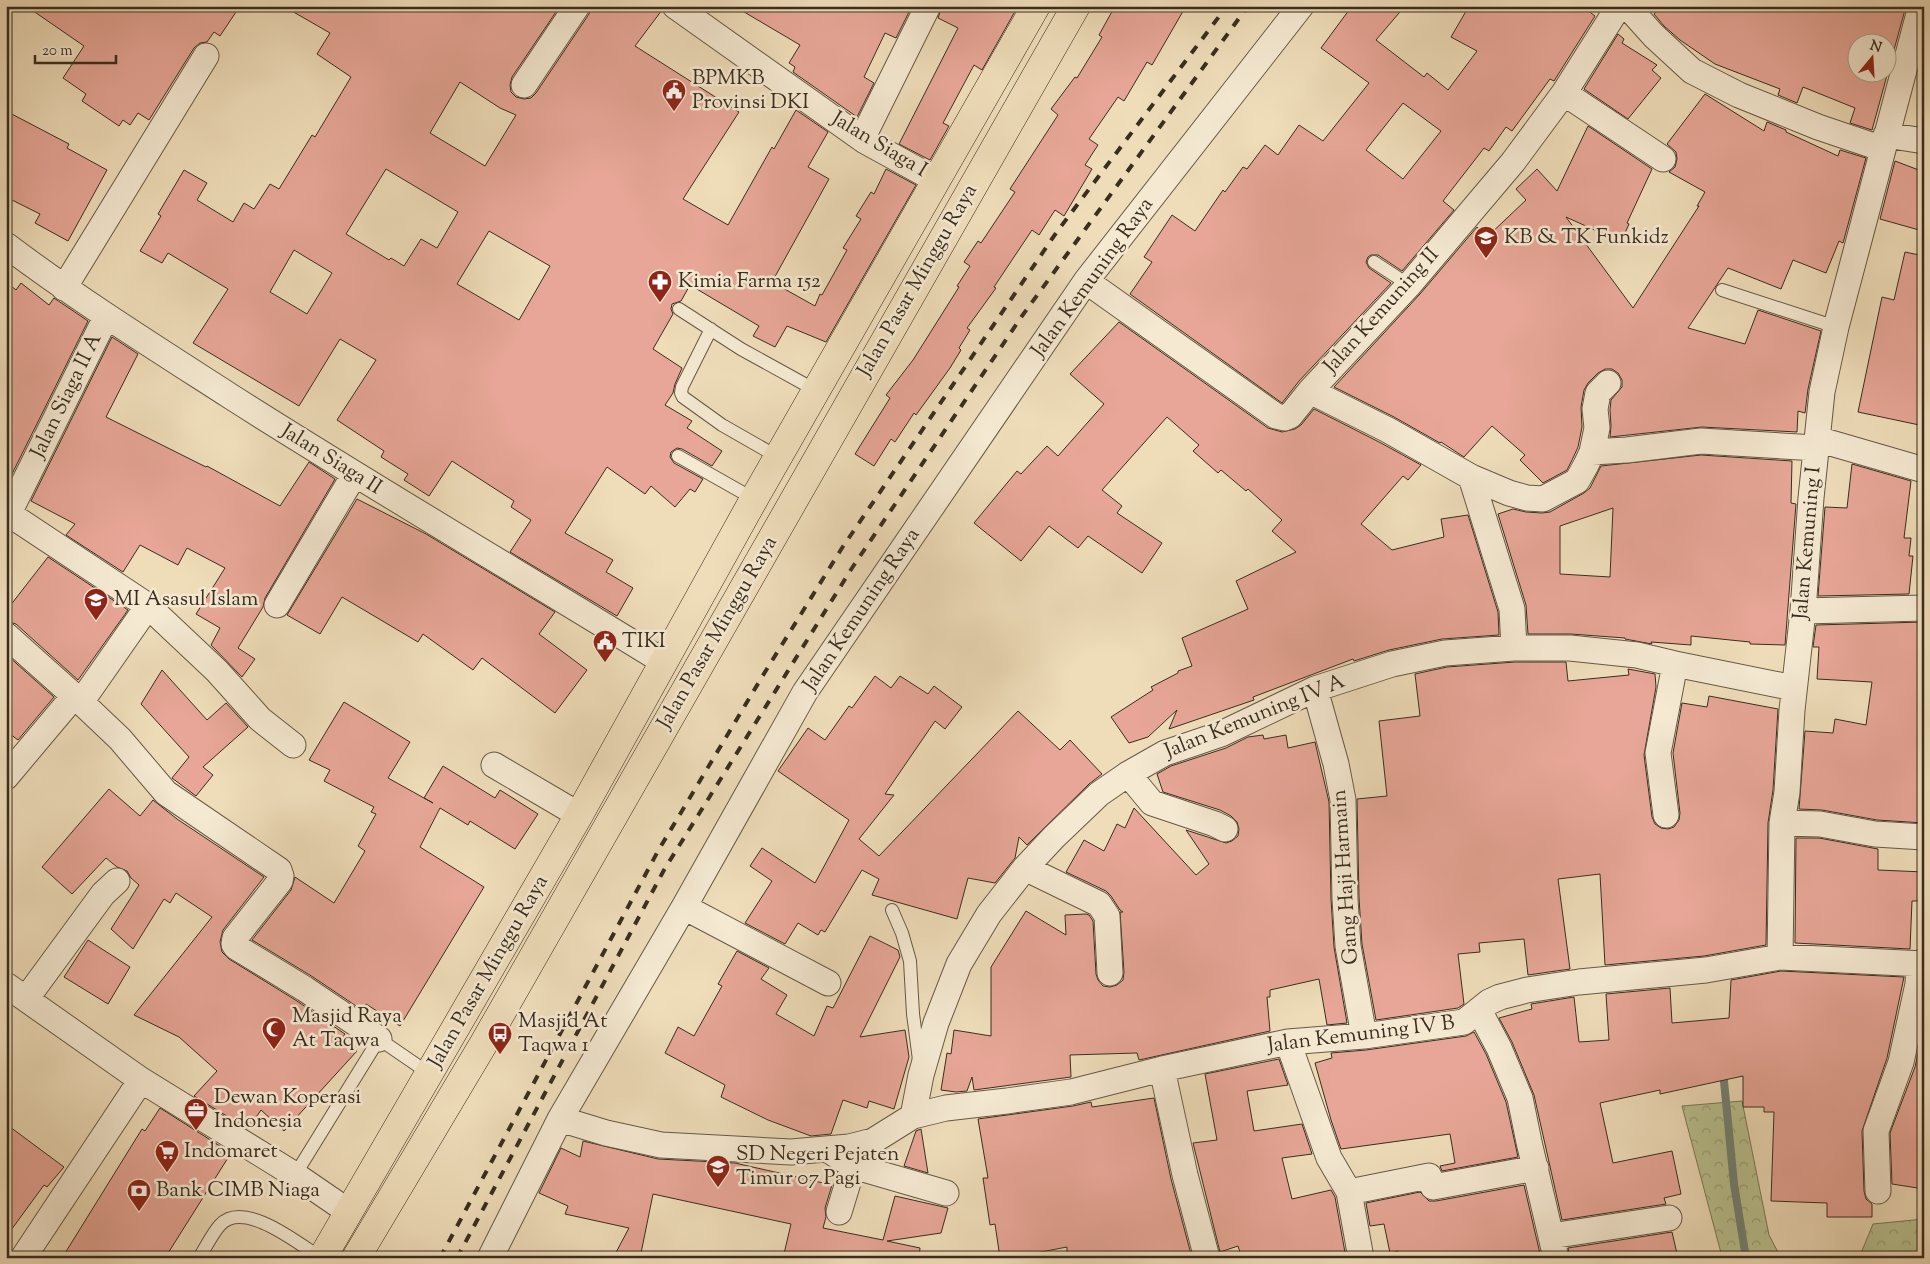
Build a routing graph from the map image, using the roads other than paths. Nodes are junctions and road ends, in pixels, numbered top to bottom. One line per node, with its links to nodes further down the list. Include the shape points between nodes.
1 (577, 6): 11 (street)
2 (675, 6): 13 (street, Jalan Siaga I)
3 (928, 6): 13 (street)
4 (1036, 6): 17 (main road, Jalan Pasar Minggu Raya)
5 (1076, 6): 94 (main road, Jalan Pasar Minggu Raya, via 484,1043)
6 (1301, 6): 20 (street, Jalan Kemuning Raya)
7 (1619, 6): 12 (street, Jalan Kemuning II)
8 (1627, 6): 15 (street, via 1692,71 1818,127)
9 (1921, 6): 15 (street, Jalan Kemuning I)
10 (206, 56): 22 (street)
11 (524, 85)
12 (1564, 94): 16 (street); 21 (street, Jalan Kemuning II, via 1513,162)
13 (864, 140): 17 (street, Jalan Siaga I)
14 (1924, 141): 15 (street)
15 (1885, 142): 26 (street, Jalan Kemuning I)
16 (1663, 159)
17 (936, 180): 30 (main road, Jalan Pasar Minggu Raya)
18 (6, 245): 22 (street, Jalan Siaga II)
19 (1374, 262): 21 (lane)
20 (1086, 281): 29 (street, Jalan Kemuning II, via 1276,416 1290,416); 62 (street, Jalan Kemuning Raya, via 805,692)
21 (1409, 285): 29 (street, Jalan Kemuning II)
22 (64, 288): 25 (street, Jalan Siaga II)
23 (1722, 290): 26 (lane)
24 (679, 309): 27 (lane)
25 (106, 317): 36 (street, Jalan Siaga II); 39 (street, Jalan Siaga II A)
26 (1836, 327): 31 (street, Jalan Kemuning I, via 1822,392)
27 (711, 329): 30 (lane); 32 (lane, via 681,393 729,429)
28 (1608, 383): 33 (street, via 1598,393 1595,409 1597,428)
29 (1310, 390): 37 (street)
30 (817, 391): 32 (main road, Jalan Pasar Minggu Raya)
31 (1817, 443): 33 (street, via 1701,440); 35 (street); 43 (street, Jalan Kemuning I)
32 (767, 451): 38 (main road, Jalan Pasar Minggu Raya)
33 (1592, 452): 37 (street, via 1577,481 1543,499 1508,493)
34 (678, 456): 38 (lane)
35 (1924, 470)
36 (354, 475): 40 (street); 46 (street, Jalan Siaga II)
37 (1471, 477): 45 (street, via 1512,608)
38 (746, 494): 46 (main road, Jalan Pasar Minggu Raya)
39 (8, 513): 41 (street, Jalan Siaga II A)
40 (277, 605)
41 (148, 606): 50 (street); 51 (street, Jalan Siaga II A, via 217,671 260,719)
42 (1924, 608): 43 (street)
43 (1803, 612): 48 (street, Jalan Kemuning I)
44 (6, 635): 50 (street)
45 (1514, 648): 47 (street, Jalan Kemuning IV A, via 1570,648 1627,654); 49 (street, Jalan Kemuning IV A, via 1436,655 1392,664)
46 (656, 657): 55 (main road, Jalan Pasar Minggu Raya)
47 (1674, 664): 48 (street, Jalan Kemuning IV A); 56 (street, via 1658,753)
48 (1794, 688): 57 (street, Jalan Kemuning I)
49 (1315, 689): 53 (street, Jalan Kemuning IV A, via 1222,734 1165,752); 71 (street, Gang Haji Harmain, via 1343,800 1348,946)
50 (78, 699): 54 (street); 72 (street, via 120,739 166,793 281,873 280,881 235,938 236,947)
51 (293, 745)
52 (494, 765): 55 (street)
53 (1128, 774): 58 (street, via 1152,803); 60 (street, Jalan Kemuning IV A, via 1099,794)
54 (6, 777)
55 (562, 804): 75 (main road, Jalan Pasar Minggu Raya)
56 (1666, 815)
57 (1782, 823): 59 (street, via 1820,824 1874,834); 64 (street, Jalan Kemuning I)
58 (1225, 829)
59 (1924, 838)
60 (1025, 868): 66 (street, via 1099,904 1106,916); 76 (street, Jalan Kemuning IV A, via 989,914 959,964 936,1023)
61 (118, 880): 69 (street, via 103,894)
62 (684, 907): 67 (street); 79 (street, Jalan Kemuning Raya)
63 (892, 910): 76 (lane, via 910,961)
64 (1780, 957): 65 (street, Jalan Kemuning IV B); 70 (street, Jalan Kemuning IV B, via 1706,970 1527,990 1500,997)
65 (1921, 964): 84 (street, via 1901,1062 1876,1131)
66 (1110, 973)
67 (828, 983)
68 (6, 985): 69 (street)
69 (26, 999): 77 (street)
70 (1479, 1010): 71 (street, Jalan Kemuning IV B, via 1464,1022); 82 (street, via 1520,1098)
71 (1364, 1036): 73 (street, Jalan Kemuning IV B)
72 (383, 1041): 75 (lane); 83 (lane)
73 (1288, 1042): 74 (street, Jalan Kemuning IV B); 85 (street, via 1329,1158)
74 (1162, 1068): 78 (street, Jalan Kemuning IV B, via 1071,1092 946,1108); 96 (street)
75 (424, 1070): 87 (main road, Jalan Pasar Minggu Raya)
76 (921, 1075): 78 (street, Jalan Kemuning IV A)
77 (141, 1080): 83 (street); 91 (street)
78 (913, 1116): 80 (street, Jalan Kemuning IV B, via 873,1141)
79 (560, 1119): 80 (street, Jalan Kemuning IV B, via 661,1145 791,1152); 95 (street, Jalan Kemuning Raya)
80 (827, 1149): 81 (street)
81 (853, 1166): 86 (street); 88 (street)
82 (1536, 1168): 85 (street, via 1433,1187 1429,1176); 90 (street)
83 (300, 1179): 87 (street)
84 (1878, 1191)
85 (1349, 1192): 97 (street)
86 (946, 1193)
87 (343, 1207): 93 (main road, Jalan Pasar Minggu Raya)
88 (839, 1212)
89 (1669, 1218): 90 (street)
90 (1553, 1247)
91 (23, 1258)
92 (199, 1258): 93 (lane, via 220,1225 242,1216 262,1221)
93 (322, 1258)
94 (356, 1258)
95 (490, 1258)
96 (1207, 1258)
97 (1361, 1258)

